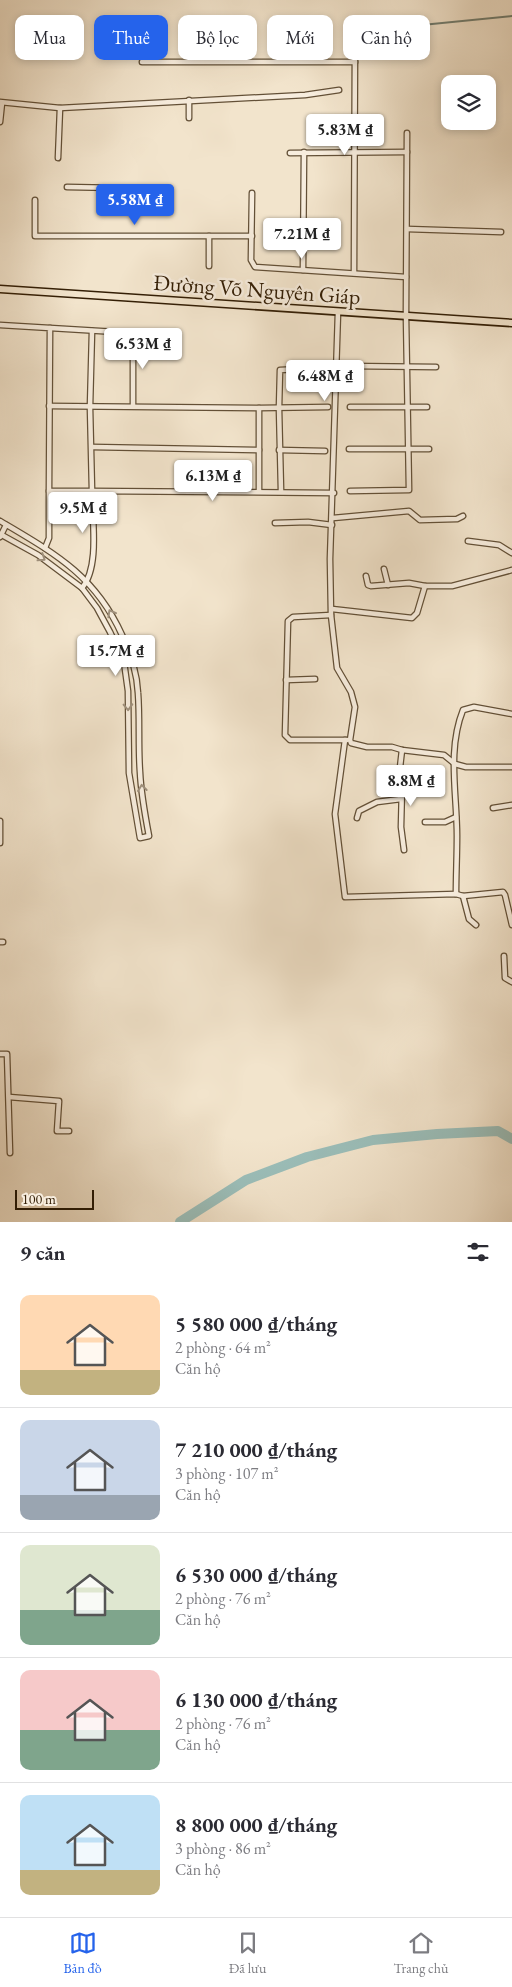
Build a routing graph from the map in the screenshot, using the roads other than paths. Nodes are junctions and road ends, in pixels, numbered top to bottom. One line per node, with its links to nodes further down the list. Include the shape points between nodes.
1 (142, 62): 2 (street)
2 (355, 62): 11 (street)
3 (339, 90): 4 (street, via 306,95)
4 (189, 100): 6 (street); 7 (street)
5 (1, 103): 6 (street); 8 (street)
6 (60, 108): 14 (street)
7 (188, 118)
8 (0, 122)
9 (407, 133): 12 (street)
10 (304, 152): 11 (street); 13 (street); 24 (street)
11 (355, 152): 12 (street); 25 (street)
12 (407, 152): 19 (street)
13 (290, 153)
14 (58, 158)
15 (67, 188): 16 (street)
16 (170, 189)
17 (252, 193): 22 (street)
18 (35, 200): 21 (street, via 35,236)
19 (407, 229): 20 (street); 26 (street)
20 (501, 232)
21 (209, 236): 22 (street); 23 (street)
22 (252, 236): 24 (street, via 254,267)
23 (210, 266)
24 (303, 270): 25 (street)
25 (354, 273): 26 (street)
26 (406, 277): 29 (street)
27 (0, 289): 28 (main road, Đường Võ Nguyên Giáp)
28 (338, 312): 29 (main road, Đường Võ Nguyên Giáp); 59 (street)
29 (406, 316): 30 (main road, Đường Võ Nguyên Giáp); 35 (street)
30 (512, 323)
31 (0, 325): 32 (street)
32 (50, 328): 33 (street); 38 (street)
33 (92, 331): 39 (street, via 133,333); 40 (street)
34 (348, 366): 35 (street)
35 (407, 366): 36 (street); 43 (street)
36 (436, 367)
37 (324, 368): 45 (street, via 280,370)
38 (48, 406): 40 (street); 54 (street)
39 (132, 406): 40 (street); 44 (street)
40 (90, 407): 47 (street)
41 (328, 407): 45 (street)
42 (350, 407): 43 (street)
43 (408, 407): 46 (street); 49 (street)
44 (259, 408): 45 (street); 51 (street)
45 (279, 408): 52 (street)
46 (427, 408)
47 (92, 447): 51 (street); 55 (street)
48 (349, 449): 49 (street)
49 (408, 449): 50 (street); 58 (street, via 409,490)
50 (429, 449)
51 (259, 450): 56 (street)
52 (279, 450): 53 (street); 57 (street)
53 (325, 451)
54 (49, 491): 55 (street); 68 (street, via 49,538)
55 (92, 491): 56 (street); 73 (street, via 92,562)
56 (259, 491): 57 (street)
57 (281, 491): 59 (street)
58 (350, 491)
59 (334, 492): 61 (street)
60 (463, 516): 61 (street, via 458,519 420,520 409,511)
61 (333, 518): 65 (street)
62 (0, 521): 64 (street)
63 (275, 523): 65 (street)
64 (6, 525): 66 (street); 68 (street)
65 (332, 525): 77 (street)
66 (0, 535): 76 (street, one-way to 76, via 38,556)
67 (468, 541): 69 (street, via 499,545)
68 (45, 548): 73 (street)
69 (512, 553)
70 (384, 569): 74 (street)
71 (512, 570): 75 (street, via 452,586)
72 (366, 576): 74 (street, via 368,585)
73 (88, 581): 76 (street); 76 (street, one-way to 73, via 97,608 124,662 134,810 140,838 149,836 140,773 138,692 133,659 106,604)
74 (388, 585): 75 (street)
75 (425, 586): 77 (street, via 417,613 412,618)
76 (82, 588)
77 (332, 612): 79 (street, via 292,617 288,621); 81 (street, via 337,668 351,692 355,707)
78 (315, 679): 79 (street)
79 (286, 680): 81 (street, via 286,738)
80 (512, 714): 83 (street, via 474,707 464,710 457,726)
81 (348, 740): 82 (street, via 360,746); 94 (street, via 335,814 345,897)
82 (402, 750): 83 (street, via 444,755); 85 (street)
83 (455, 764): 84 (street); 88 (street)
84 (512, 767)
85 (401, 799): 89 (street, via 377,802 359,811); 93 (street)
86 (512, 805): 87 (street)
87 (493, 808)
88 (456, 817): 91 (street, via 445,822); 94 (street)
89 (356, 818)
90 (0, 821): 92 (street)
91 (425, 822)
92 (0, 843)
93 (404, 850)
94 (456, 894): 95 (street)
95 (463, 896): 96 (street, via 503,892); 97 (street, via 469,919)
96 (512, 924)
97 (476, 925)
98 (504, 956): 99 (street, via 505,978)
99 (512, 982)
100 (0, 1054): 101 (street, via 7,1054)
101 (9, 1097): 102 (street, via 59,1101 57,1131); 103 (street)
102 (69, 1131)
103 (10, 1153)

